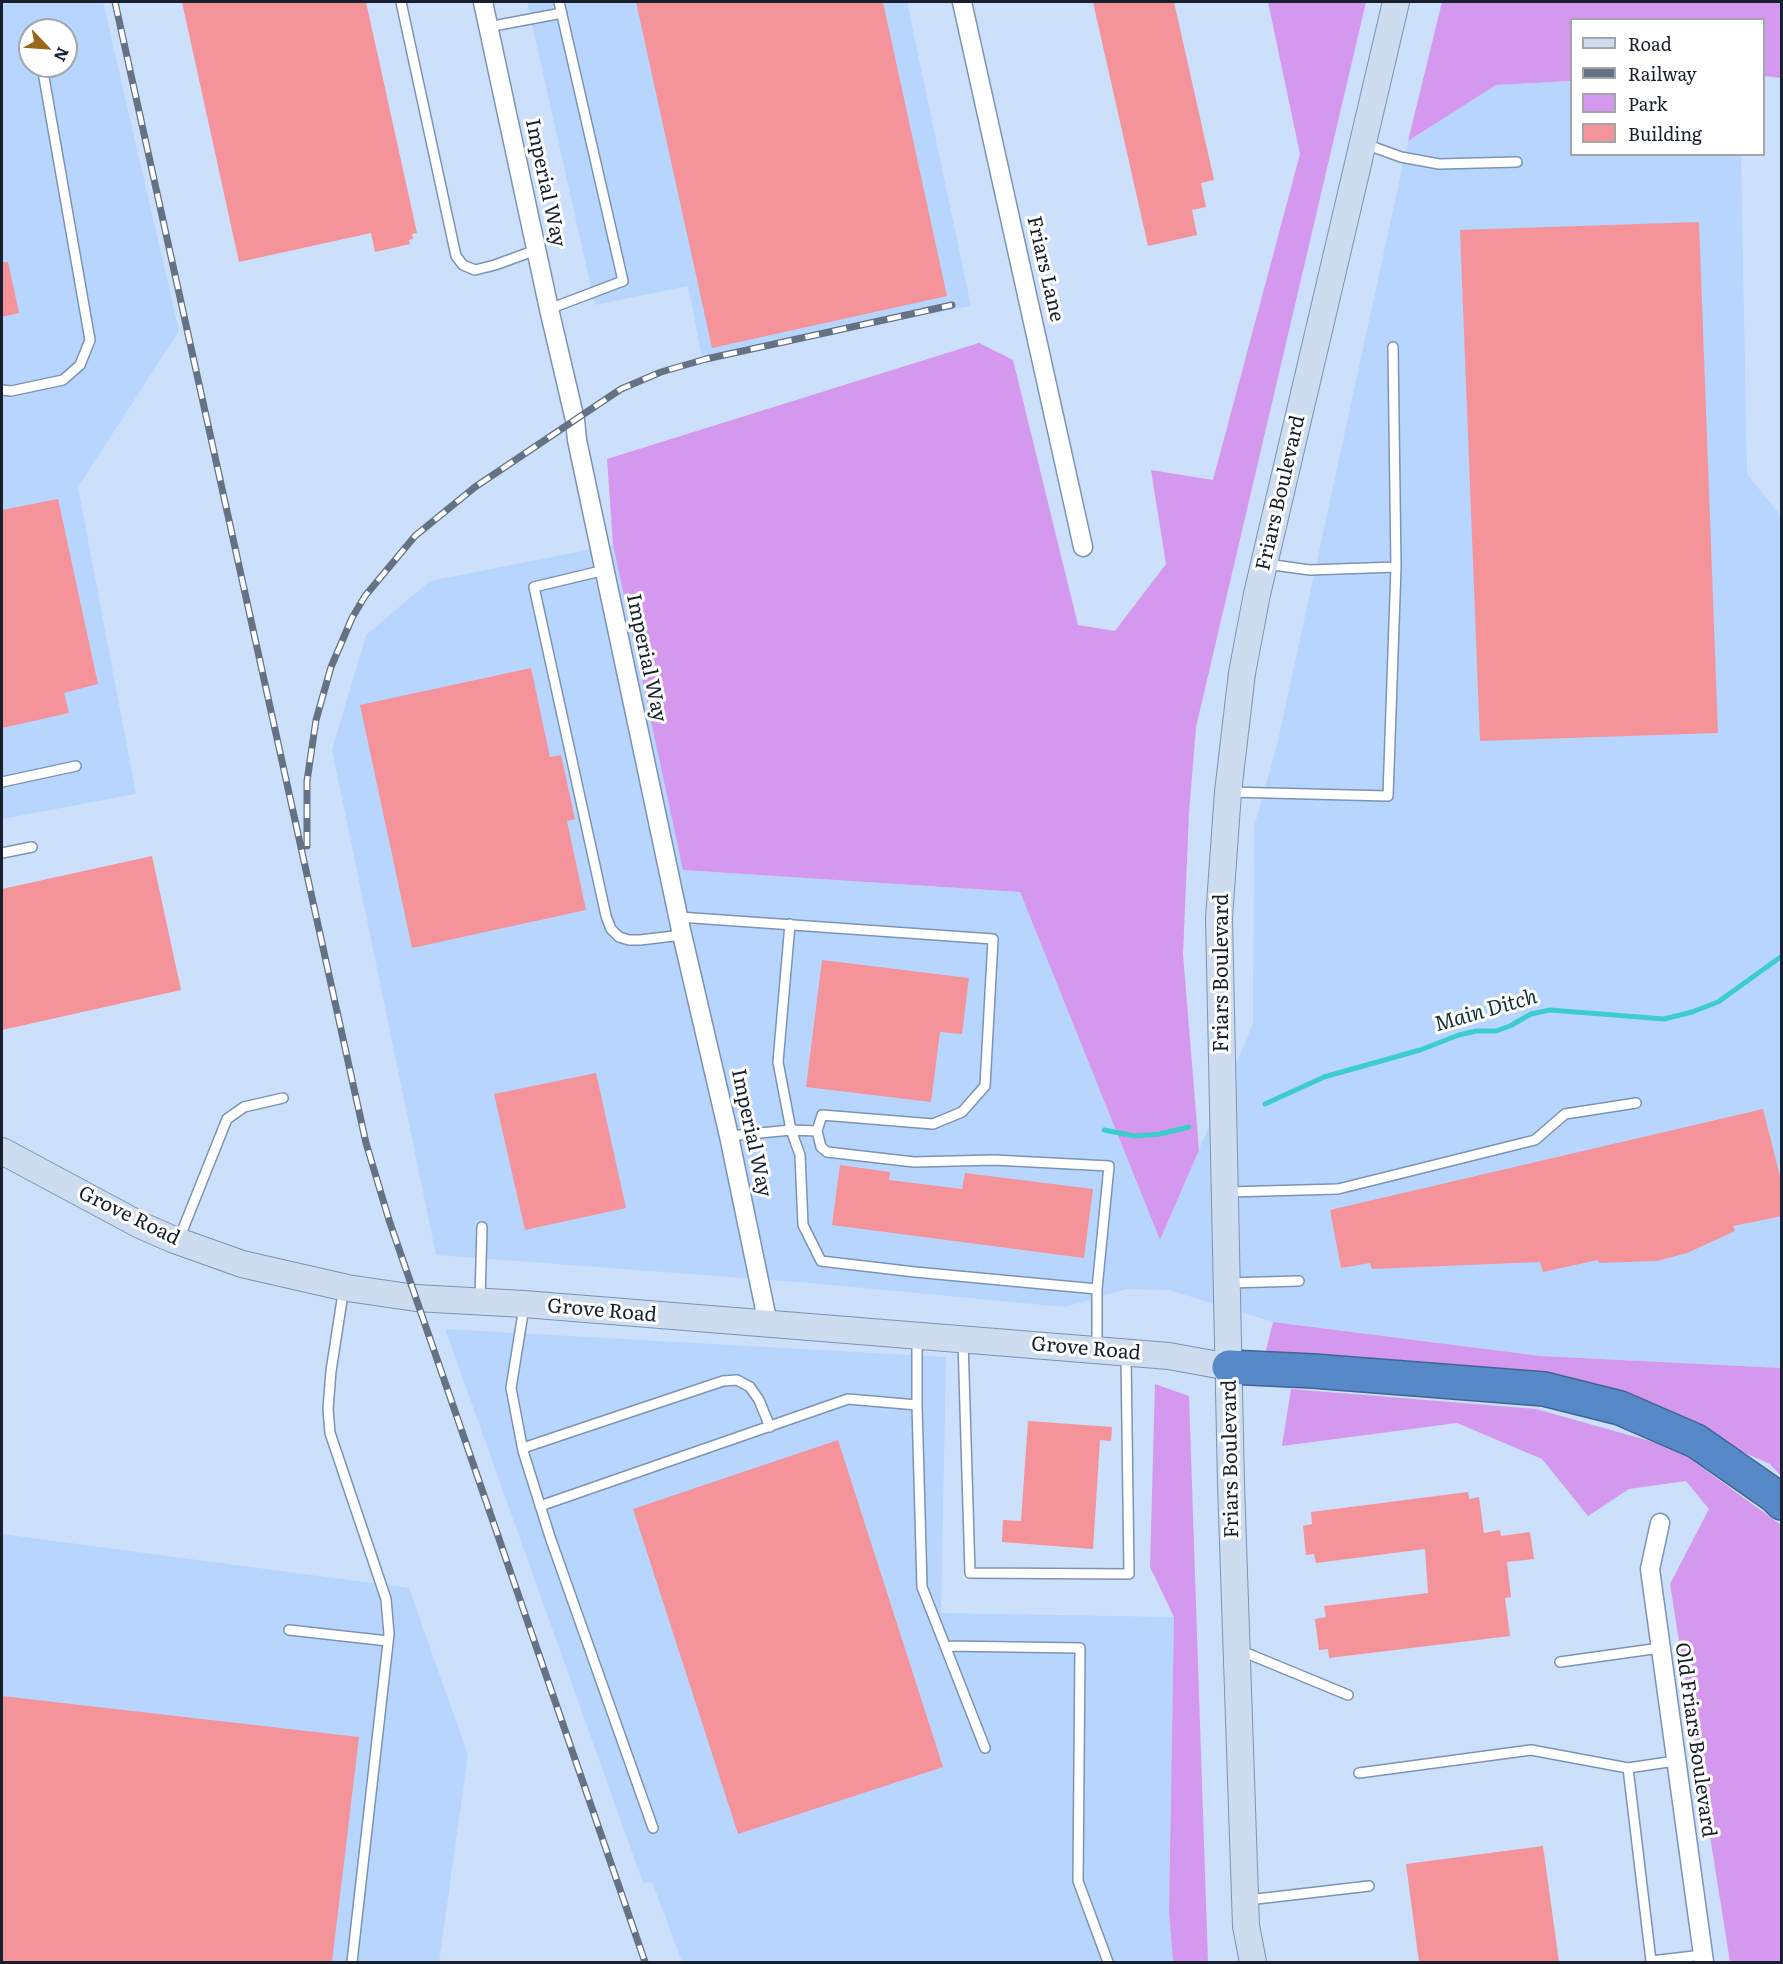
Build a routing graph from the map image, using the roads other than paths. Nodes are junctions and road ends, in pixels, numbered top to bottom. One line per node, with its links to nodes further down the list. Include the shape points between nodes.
1 (401, 2): 11 (lane, via 456,256 463,265 475,270)
2 (483, 2): 7 (street, Imperial Way)
3 (559, 2): 6 (lane)
4 (962, 2): 15 (street, Friars Lane)
5 (1396, 2): 9 (main road, Friars Boulevard)
6 (562, 13): 7 (lane); 12 (lane, via 623,280)
7 (488, 27): 11 (street, Imperial Way)
8 (44, 78): 14 (lane, via 90,340 80,365 63,380)
9 (1363, 143): 10 (lane, via 1401,157 1439,164); 16 (main road, Friars Boulevard)
10 (1517, 162)
11 (536, 250): 12 (street, Imperial Way)
12 (549, 309): 18 (street, Imperial Way)
13 (1393, 346): 17 (lane)
14 (2, 390)
15 (1083, 547)
16 (1264, 564): 17 (lane, via 1310,570); 21 (main road, Friars Boulevard, via 1242,673)
17 (1396, 567): 21 (lane, via 1388,796)
18 (605, 570): 25 (street, Imperial Way); 25 (lane, via 534,587 611,929 619,937 640,940)
19 (76, 766): 20 (lane)
20 (2, 782)
21 (1228, 792): 32 (main road, Friars Boulevard, via 1219,918)
22 (32, 847): 23 (lane)
23 (2, 853)
24 (790, 924): 25 (lane); 28 (lane, via 778,1062); 29 (lane, via 993,939 985,1086 962,1112 933,1124 822,1115)
25 (681, 926): 30 (street, Imperial Way)
26 (283, 1098): 34 (lane, via 244,1107 227,1119)
27 (1636, 1103): 32 (lane, via 1565,1114 1535,1140 1338,1189)
28 (791, 1130): 29 (lane); 30 (lane); 38 (lane, via 801,1155 803,1224 820,1261)
29 (817, 1131): 38 (lane, via 821,1147 827,1152 903,1161 994,1160 1109,1166)
30 (729, 1136): 41 (street, Imperial Way)
31 (2, 1150): 34 (main road, Grove Road, via 140,1225)
32 (1225, 1192): 36 (main road, Friars Boulevard)
33 (482, 1227): 39 (lane)
34 (178, 1241): 37 (main road, Grove Road, via 242,1264)
35 (1299, 1281): 36 (lane)
36 (1227, 1283): 46 (main road, Friars Boulevard)
37 (344, 1287): 39 (main road, Grove Road, via 416,1298); 54 (lane, via 331,1371 330,1433 386,1599)
38 (1097, 1289): 44 (lane)
39 (480, 1301): 40 (main road, Grove Road)
40 (524, 1304): 41 (main road, Grove Road); 49 (lane, via 511,1388)
41 (768, 1324): 42 (main road, Grove Road)
42 (917, 1336): 43 (main road, Grove Road); 47 (lane)
43 (963, 1339): 44 (main road, Grove Road); 45 (lane, via 970,1573 1129,1574)
44 (1097, 1350): 45 (main road, Grove Road)
45 (1126, 1353): 46 (main road, Grove Road)
46 (1229, 1367): 50 (highway, via 1544,1389 1620,1408 1696,1441); 56 (main road, Friars Boulevard)
47 (917, 1405): 48 (lane, via 848,1400); 55 (lane, via 922,1587)
48 (770, 1427): 49 (lane, via 750,1387 737,1380 723,1381); 51 (lane)
49 (523, 1448): 51 (lane)
50 (1782, 1503)
51 (540, 1506): 64 (lane)
52 (1660, 1523): 57 (street, Old Friars Boulevard, via 1650,1569)
53 (290, 1629): 54 (lane)
54 (388, 1641): 68 (lane)
55 (946, 1646): 60 (lane); 69 (lane, via 1080,1648 1078,1881)
56 (1236, 1648): 59 (lane); 66 (main road, Friars Boulevard)
57 (1660, 1648): 58 (lane); 61 (street, Old Friars Boulevard)
58 (1560, 1662)
59 (1348, 1695)
60 (985, 1748)
61 (1675, 1761): 62 (lane); 67 (street, Old Friars Boulevard)
62 (1628, 1768): 63 (lane, via 1531,1750); 71 (lane)
63 (1359, 1773)
64 (653, 1828)
65 (1369, 1886): 66 (lane)
66 (1245, 1901): 70 (main road, Friars Boulevard)
67 (1703, 1959): 71 (lane)
68 (352, 1962)
69 (1108, 1962)
70 (1253, 1962)
71 (1647, 1962)

